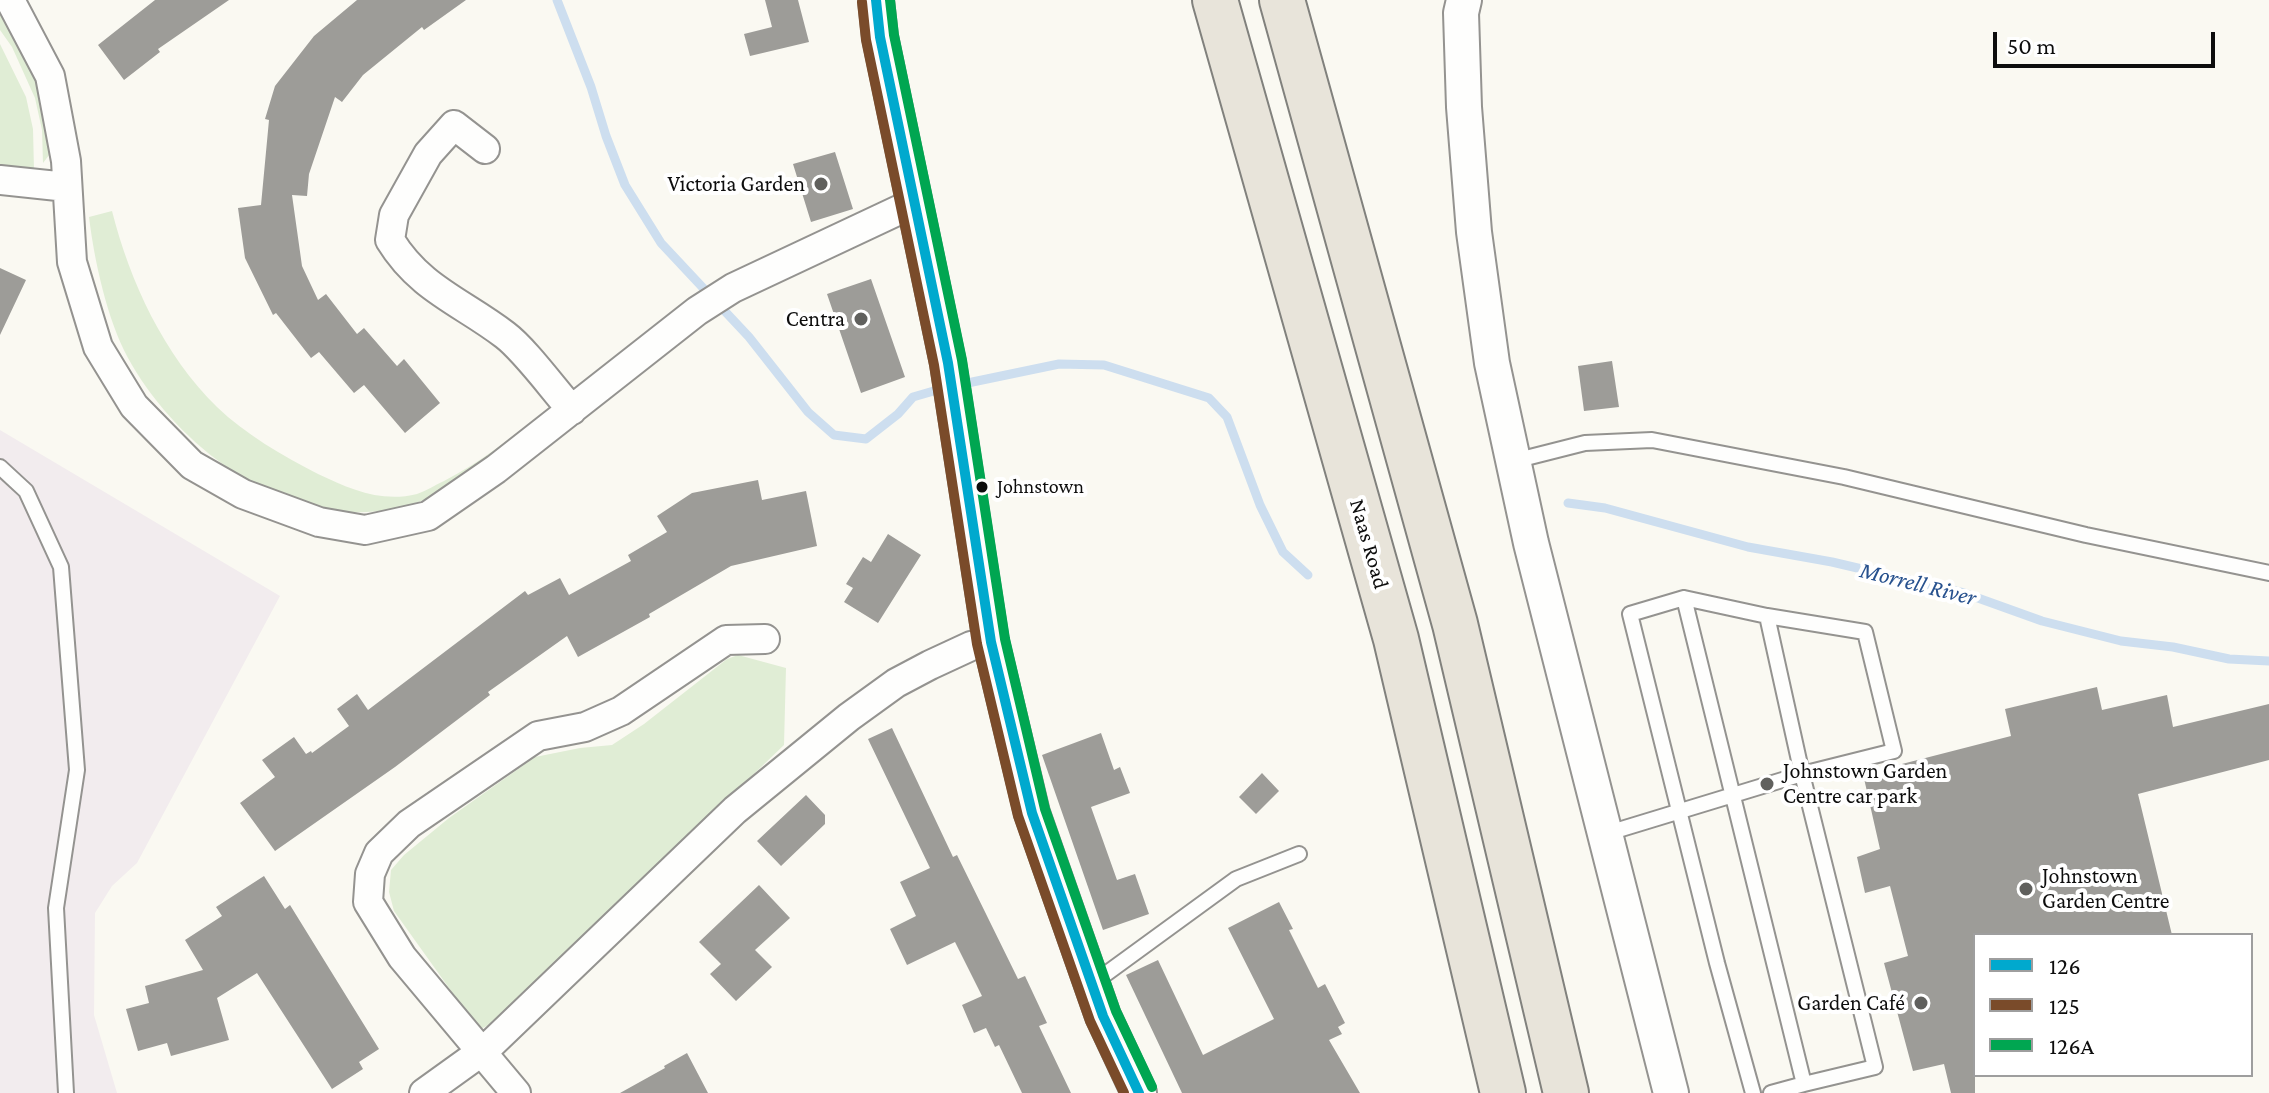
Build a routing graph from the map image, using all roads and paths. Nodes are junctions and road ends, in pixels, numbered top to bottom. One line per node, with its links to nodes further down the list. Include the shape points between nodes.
1 (876, 0): 9 (street)
2 (1215, 0): 30 (highway, Naas Road, via 1396,639)
3 (1282, 0): 31 (highway, via 1455,624)
4 (12, 1): 8 (street, via 50,76)
5 (1461, 4): 11 (street, via 1474,232 1492,363)
6 (485, 149): 10 (street, via 454,125 428,154 394,215 390,240 405,264 442,295 508,336)
7 (0, 180): 8 (street)
8 (67, 187): 10 (street, via 72,262 98,347 134,406 192,465 243,494 319,522 365,530 428,516)
9 (916, 202): 10 (street, via 733,288); 17 (street, via 956,408)
10 (572, 410)
11 (1514, 462): 13 (lane, via 1585,443 1652,440 1844,477); 21 (street)
12 (0, 467): 26 (lane, via 26,491 61,567 77,770 56,908)
13 (2269, 573)
14 (1684, 598): 15 (lane); 19 (lane); 20 (lane, via 1630,614)
15 (1767, 616): 18 (lane); 18 (lane, via 1865,632 1894,751)
16 (765, 639): 24 (street, via 726,640 621,711 585,727 538,736 409,824 379,853 370,874 368,902 402,957)
17 (991, 642): 23 (street, via 1032,813); 24 (street, via 930,665 849,717 735,810)
18 (1802, 774): 19 (lane); 25 (lane, via 1875,1067)
19 (1734, 794): 20 (lane); 25 (lane)
20 (1678, 812): 21 (lane); 33 (lane)
21 (1605, 834): 32 (street)
22 (1299, 854): 23 (lane, via 1236,879)
23 (1091, 984): 29 (street)
24 (480, 1053): 27 (street); 28 (street)
25 (1804, 1084): 34 (lane)
26 (66, 1093)
27 (424, 1093)
28 (516, 1093)
29 (1139, 1093)
30 (1503, 1093)
31 (1566, 1093)
32 (1671, 1093)
33 (1753, 1093)
34 (1771, 1093)

